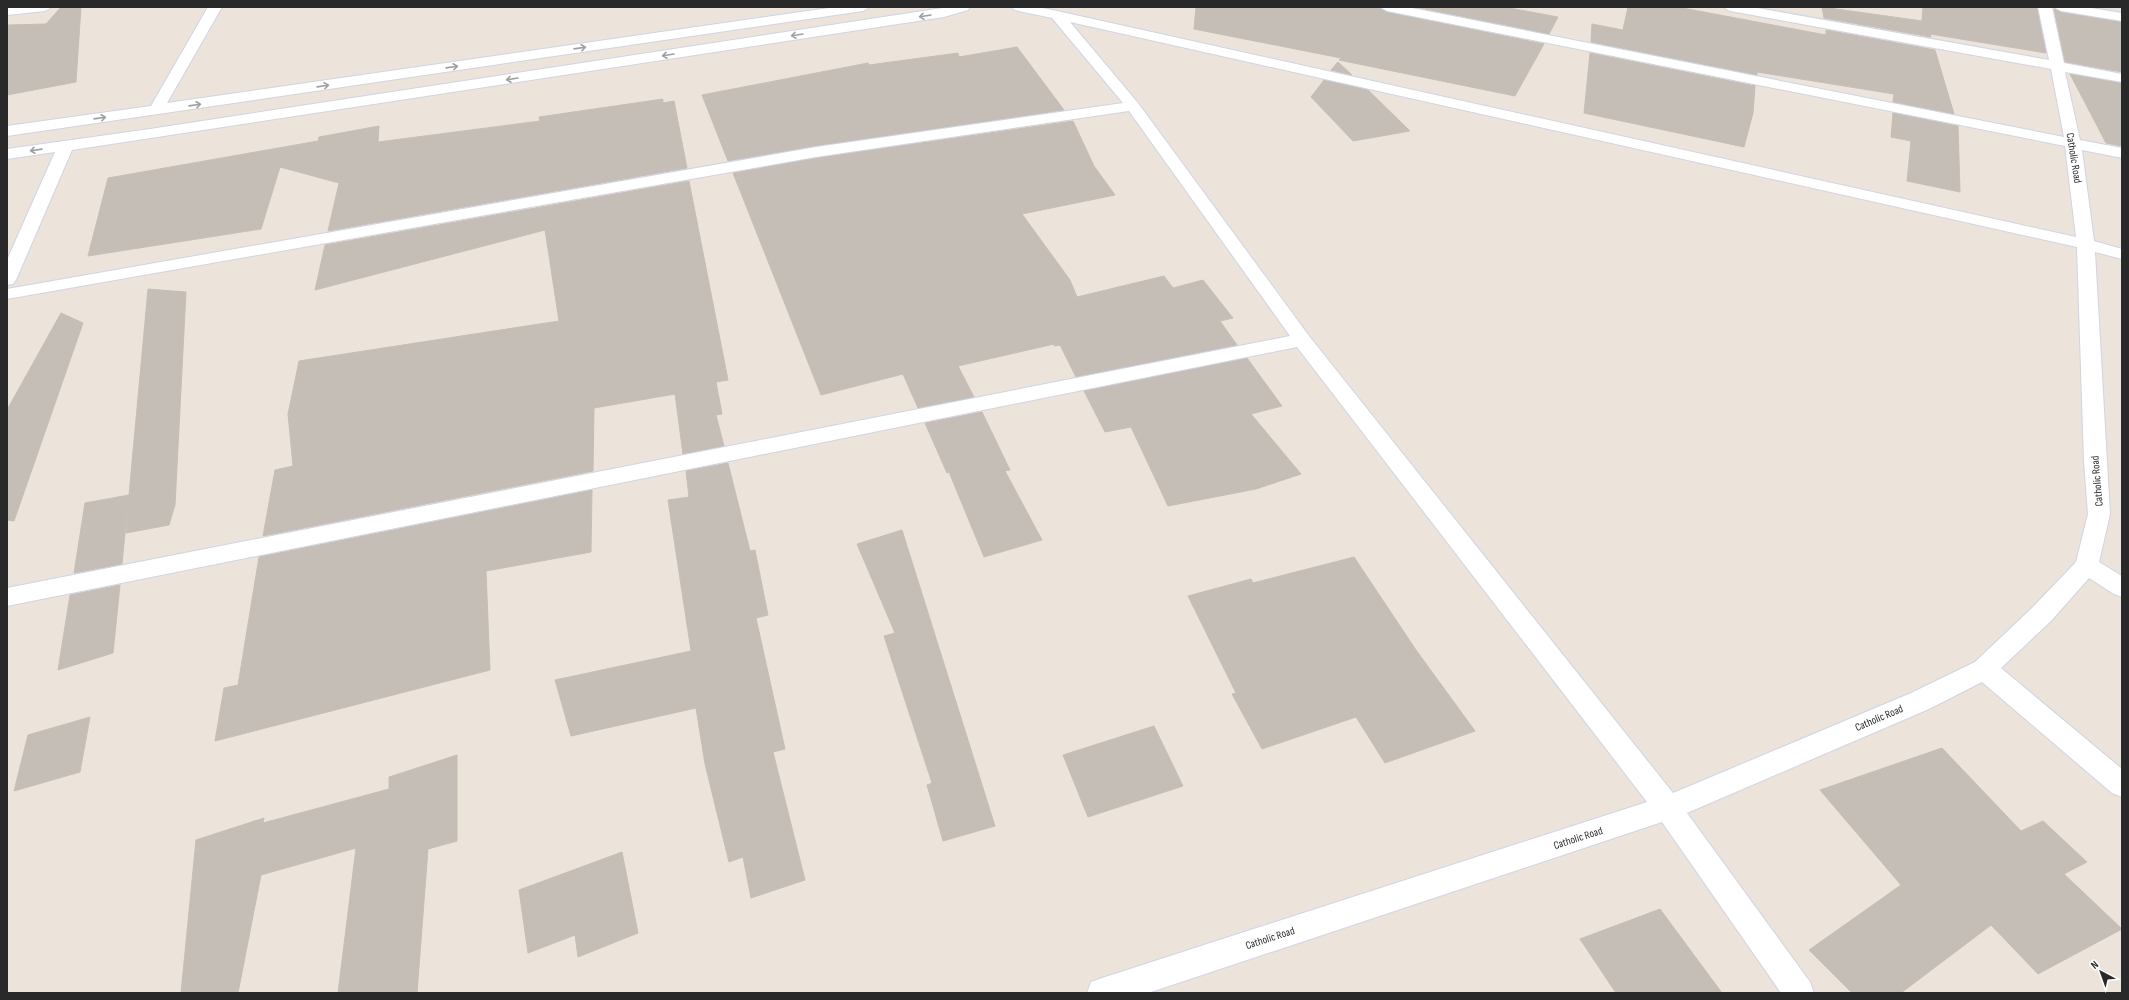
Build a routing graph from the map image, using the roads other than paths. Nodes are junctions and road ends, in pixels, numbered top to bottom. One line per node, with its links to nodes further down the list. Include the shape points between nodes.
1 (45, 7): 10 (street)
2 (215, 7): 18 (street)
3 (863, 7): 13 (street, one-way to 3)
4 (963, 7): 15 (street, one-way to 15, via 944,13)
5 (1019, 7): 11 (street)
6 (1387, 7): 20 (street)
7 (1730, 7): 14 (street)
8 (2045, 7): 14 (street, Catholic Road)
9 (2061, 7): 12 (street)
10 (7, 11)
11 (1057, 15): 17 (street); 24 (street)
12 (2122, 17)
13 (536, 55): 15 (street); 18 (street, one-way to 13)
14 (2056, 66): 16 (street); 20 (street, Catholic Road)
15 (536, 75): 21 (street, one-way to 21)
16 (2122, 78)
17 (1132, 106): 27 (street, via 816,152); 28 (street)
18 (156, 110): 19 (street, one-way to 18)
19 (7, 131)
20 (2073, 144): 22 (street); 24 (street, Catholic Road)
21 (66, 146): 23 (street, one-way to 23); 26 (street)
22 (2122, 153)
23 (7, 154)
24 (2086, 244): 25 (street); 29 (street, Catholic Road, via 2099,514)
25 (2122, 254)
26 (7, 280)
27 (7, 294)
28 (1302, 340): 31 (street); 34 (street)
29 (2087, 565): 30 (street); 32 (street, Catholic Road, via 2042,614)
30 (2122, 588)
31 (7, 597)
32 (1984, 669): 33 (street); 34 (street, Catholic Road, via 1920,701)
33 (2122, 785)
34 (1668, 808): 35 (street, Catholic Road); 36 (street)
35 (1102, 993)
36 (1799, 993)

